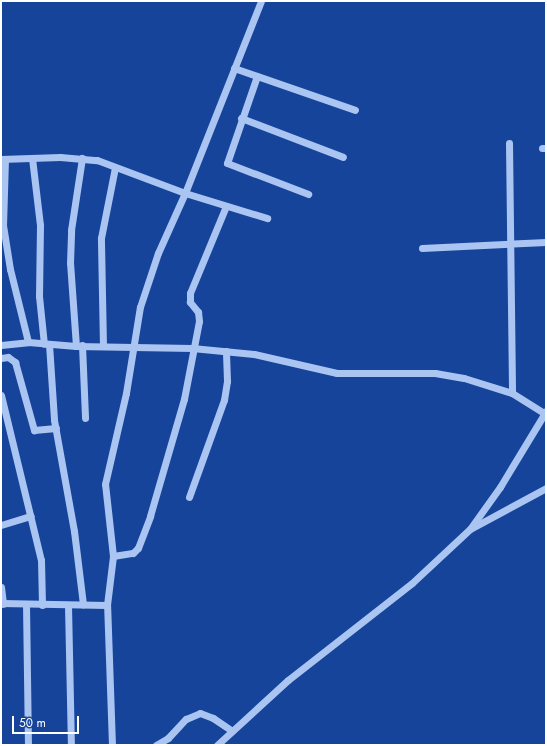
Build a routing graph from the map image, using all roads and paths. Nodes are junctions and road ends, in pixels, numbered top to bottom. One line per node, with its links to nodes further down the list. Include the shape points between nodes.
1 (261, 1): 2 (street)
2 (234, 68): 3 (street); 12 (street)
3 (257, 76): 4 (street); 5 (street)
4 (355, 110)
5 (241, 118): 7 (street); 13 (street, via 227,158 229,165)
6 (509, 143): 17 (street)
7 (343, 157)
8 (32, 158): 9 (street); 10 (street); 20 (street, via 40,225 39,296)
9 (82, 158): 11 (street); 22 (street, via 70,230 70,263)
10 (3, 159): 19 (street, via 5,247)
11 (115, 167): 12 (street); 23 (street, via 101,238)
12 (185, 193): 14 (street); 24 (street, via 147,282)
13 (308, 194)
14 (226, 206): 15 (street); 25 (street, via 190,293 191,305 199,315)
15 (268, 218)
16 (546, 242): 17 (street)
17 (511, 245): 18 (street); 28 (street)
18 (422, 248)
19 (28, 342): 20 (street); 21 (street)
20 (46, 344): 22 (street); 32 (street)
21 (1, 345)
22 (79, 346): 23 (street); 31 (street)
23 (103, 346): 24 (street)
24 (134, 346): 25 (street); 38 (street, via 105,484)
25 (192, 348): 26 (street); 38 (street, via 190,373 173,444 141,543 133,553)
26 (226, 351): 28 (street, via 283,360 337,373 435,373 464,378); 34 (street, via 227,381 224,400)
27 (1, 358): 32 (street, via 8,357 15,362 34,430)
28 (512, 392): 30 (street)
29 (1, 394): 35 (street)
30 (546, 412): 37 (street, via 500,487)
31 (85, 418)
32 (56, 428): 42 (street, via 74,531)
33 (546, 488): 37 (street)
34 (188, 497)
35 (31, 516): 36 (street); 43 (street, via 41,560)
36 (1, 525)
37 (470, 529): 46 (street, via 412,583 288,680)
38 (113, 556): 45 (street)
39 (1, 587): 40 (street)
40 (2, 604): 41 (street)
41 (26, 604): 43 (street); 47 (street)
42 (83, 604): 44 (street); 45 (street)
43 (42, 605): 44 (street)
44 (68, 605): 48 (street)
45 (107, 605): 49 (street)
46 (232, 731): 50 (street, via 213,718 200,713 186,719 168,738); 51 (street)
47 (28, 745)
48 (71, 745)
49 (112, 745)
50 (156, 745)
51 (216, 745)

